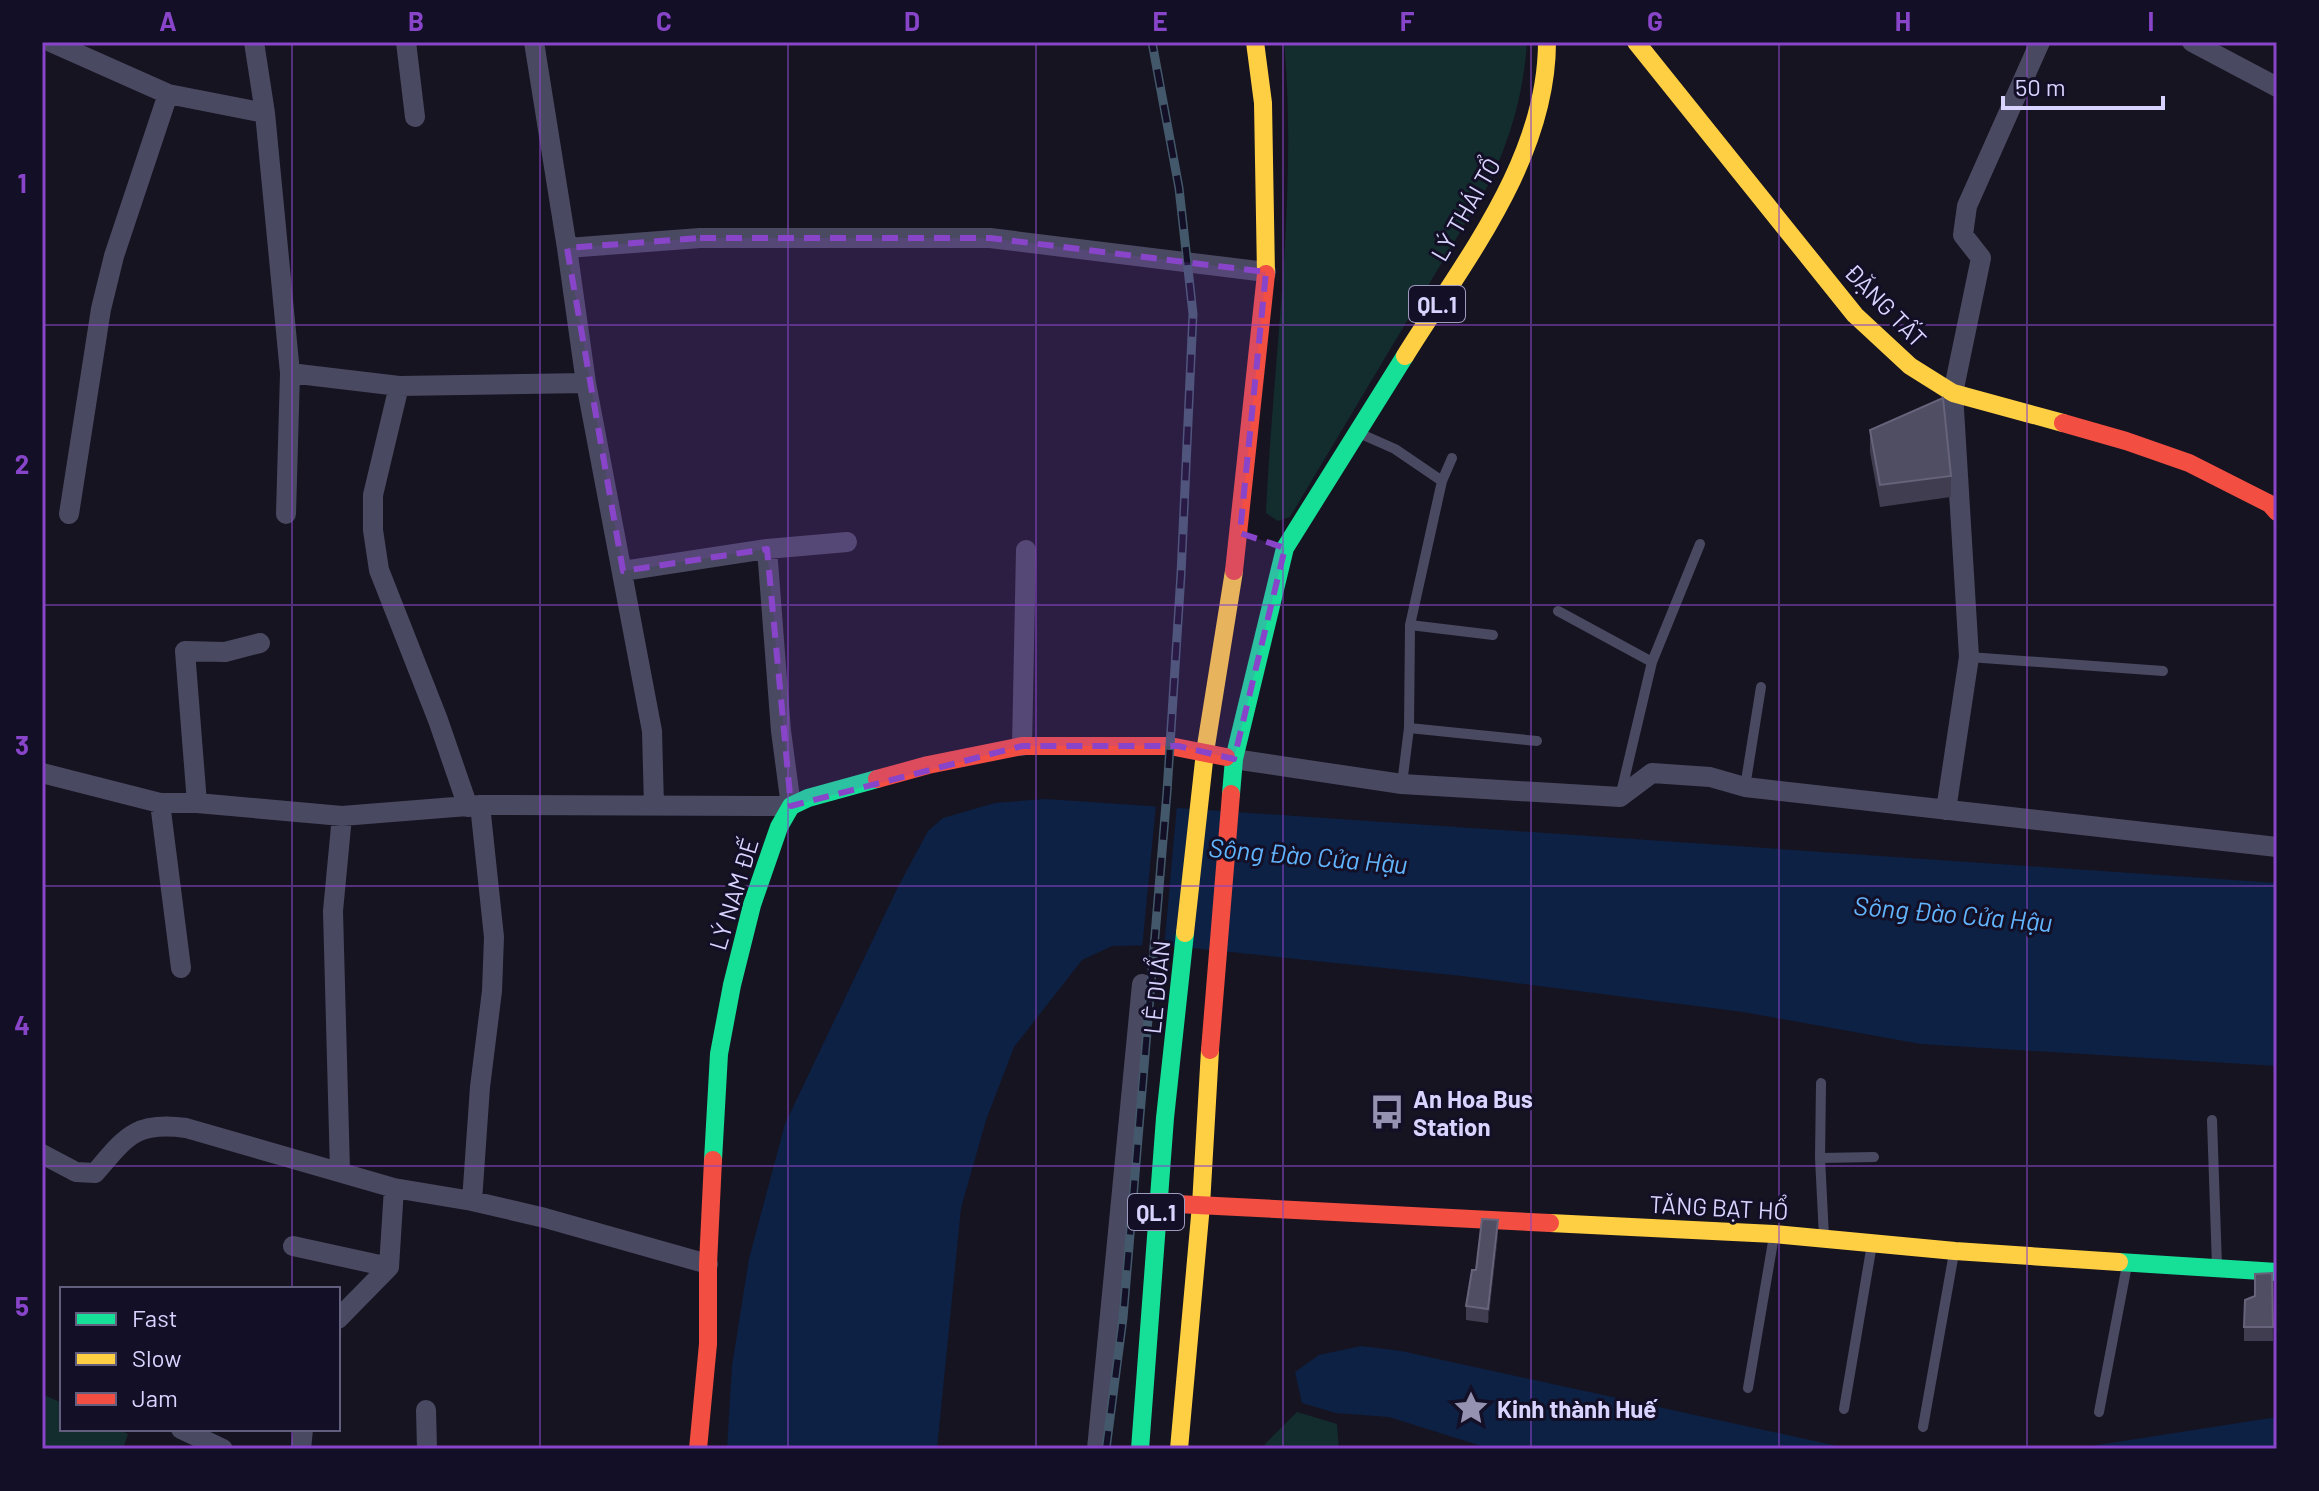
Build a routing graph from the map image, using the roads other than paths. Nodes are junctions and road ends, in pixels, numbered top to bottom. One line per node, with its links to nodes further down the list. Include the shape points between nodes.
1 (51, 42): 11 (street)
2 (254, 42): 12 (street)
3 (406, 42): 13 (street)
4 (534, 42): 14 (street)
5 (1255, 42): 15 (main road, QL.1, via 1263,103)
6 (1547, 42): 20 (main road, LÝ THÁI TỔ / QL.1, via 1544,93 1507,192)
7 (1636, 42): 19 (main road, ĐẶNG TẤT, via 1855,315 1910,366)
8 (2040, 42): 19 (street, via 1967,206 1963,235 1981,258)
9 (2192, 42): 10 (street)
10 (2277, 87)
11 (168, 94): 12 (street); 24 (street, via 101,309)
12 (265, 113): 16 (street)
13 (415, 117)
14 (567, 248): 15 (street, via 700,238 990,238); 17 (street)
15 (1266, 272): 26 (main road, QL.1)
16 (290, 373): 18 (street); 25 (street)
17 (586, 383): 18 (street); 31 (street)
18 (399, 386): 51 (street, via 373,495 379,570)
19 (1953, 393): 23 (main road, ĐẶNG TẤT, via 2126,441); 36 (street)
20 (1358, 433): 22 (lane, via 1395,449); 26 (main road, LÝ THÁI TỔ / QL.1)
21 (1452, 458): 22 (lane)
22 (1442, 481): 33 (lane)
23 (2275, 503)
24 (69, 514)
25 (286, 514)
26 (1262, 541): 43 (main road, LÊ DUẨN / QL.1); 44 (main road, QL.1)
27 (847, 542): 29 (street)
28 (1700, 544): 37 (lane)
29 (767, 549): 31 (street); 53 (street)
30 (1026, 550): 42 (street)
31 (623, 571): 52 (street, via 652,731)
32 (1558, 611): 37 (lane)
33 (1410, 625): 34 (lane); 40 (lane)
34 (1493, 635)
35 (260, 643): 50 (street, via 225,652 185,651)
36 (1969, 657): 38 (lane); 54 (street)
37 (1652, 662): 48 (lane)
38 (2163, 671)
39 (1761, 687): 47 (lane)
40 (1409, 728): 41 (lane); 46 (lane)
41 (1537, 741)
42 (1022, 746): 43 (main road, via 1170,746); 53 (main road, via 928,765)
43 (1205, 758): 44 (main road); 67 (main road, LÊ DUẨN / QL.1)
44 (1233, 767): 46 (street); 68 (main road, QL.1)
45 (42, 773): 49 (street)
46 (1402, 784): 48 (street)
47 (1745, 787): 48 (street, via 1710,777 1652,773); 54 (street)
48 (1620, 797)
49 (160, 803): 50 (street); 57 (street)
50 (197, 803): 55 (street)
51 (474, 806): 52 (street); 55 (street); 66 (street, via 494,937)
52 (654, 806): 53 (street)
53 (791, 806): 75 (main road, LÝ NAM ĐẾ, via 752,905 719,1054)
54 (1946, 810): 56 (street)
55 (342, 816): 64 (street, via 333,911)
56 (2277, 847)
57 (181, 968)
58 (1142, 984): 89 (street)
59 (1821, 1083): 63 (lane)
60 (2212, 1120): 77 (lane)
61 (42, 1154): 64 (street, via 76,1172 95,1173 130,1134 166,1125)
62 (1874, 1157): 63 (lane)
63 (1820, 1158): 70 (lane)
64 (340, 1171): 65 (street)
65 (394, 1188): 66 (street); 76 (street)
66 (472, 1201): 75 (street)
67 (1157, 1203): 68 (main road, TĂNG BẠT HỔ); 90 (main road, LÊ DUẨN / QL.1)
68 (1201, 1205): 69 (main road, TĂNG BẠT HỔ); 91 (main road, QL.1)
69 (1774, 1234): 70 (main road, TĂNG BẠT HỔ); 80 (lane)
70 (1824, 1238): 71 (main road, TĂNG BẠT HỔ)
71 (1872, 1242): 73 (main road, TĂNG BẠT HỔ); 81 (lane)
72 (293, 1246): 76 (street)
73 (1955, 1251): 74 (main road, TĂNG BẠT HỔ); 84 (lane)
74 (2127, 1263): 77 (main road, TĂNG BẠT HỔ); 83 (lane)
75 (708, 1264): 88 (main road, LÝ NAM ĐẾ, via 708,1344)
76 (389, 1267): 79 (street)
77 (2217, 1269): 78 (main road, TĂNG BẠT HỔ)
78 (2277, 1272)
79 (340, 1317)
80 (1748, 1388)
81 (1844, 1409)
82 (426, 1410): 87 (street)
83 (2099, 1412)
84 (1923, 1427)
85 (185, 1431): 86 (street)
86 (223, 1449)
87 (427, 1449)
88 (698, 1449)
89 (1097, 1449)
90 (1140, 1449)
91 (1179, 1449)

